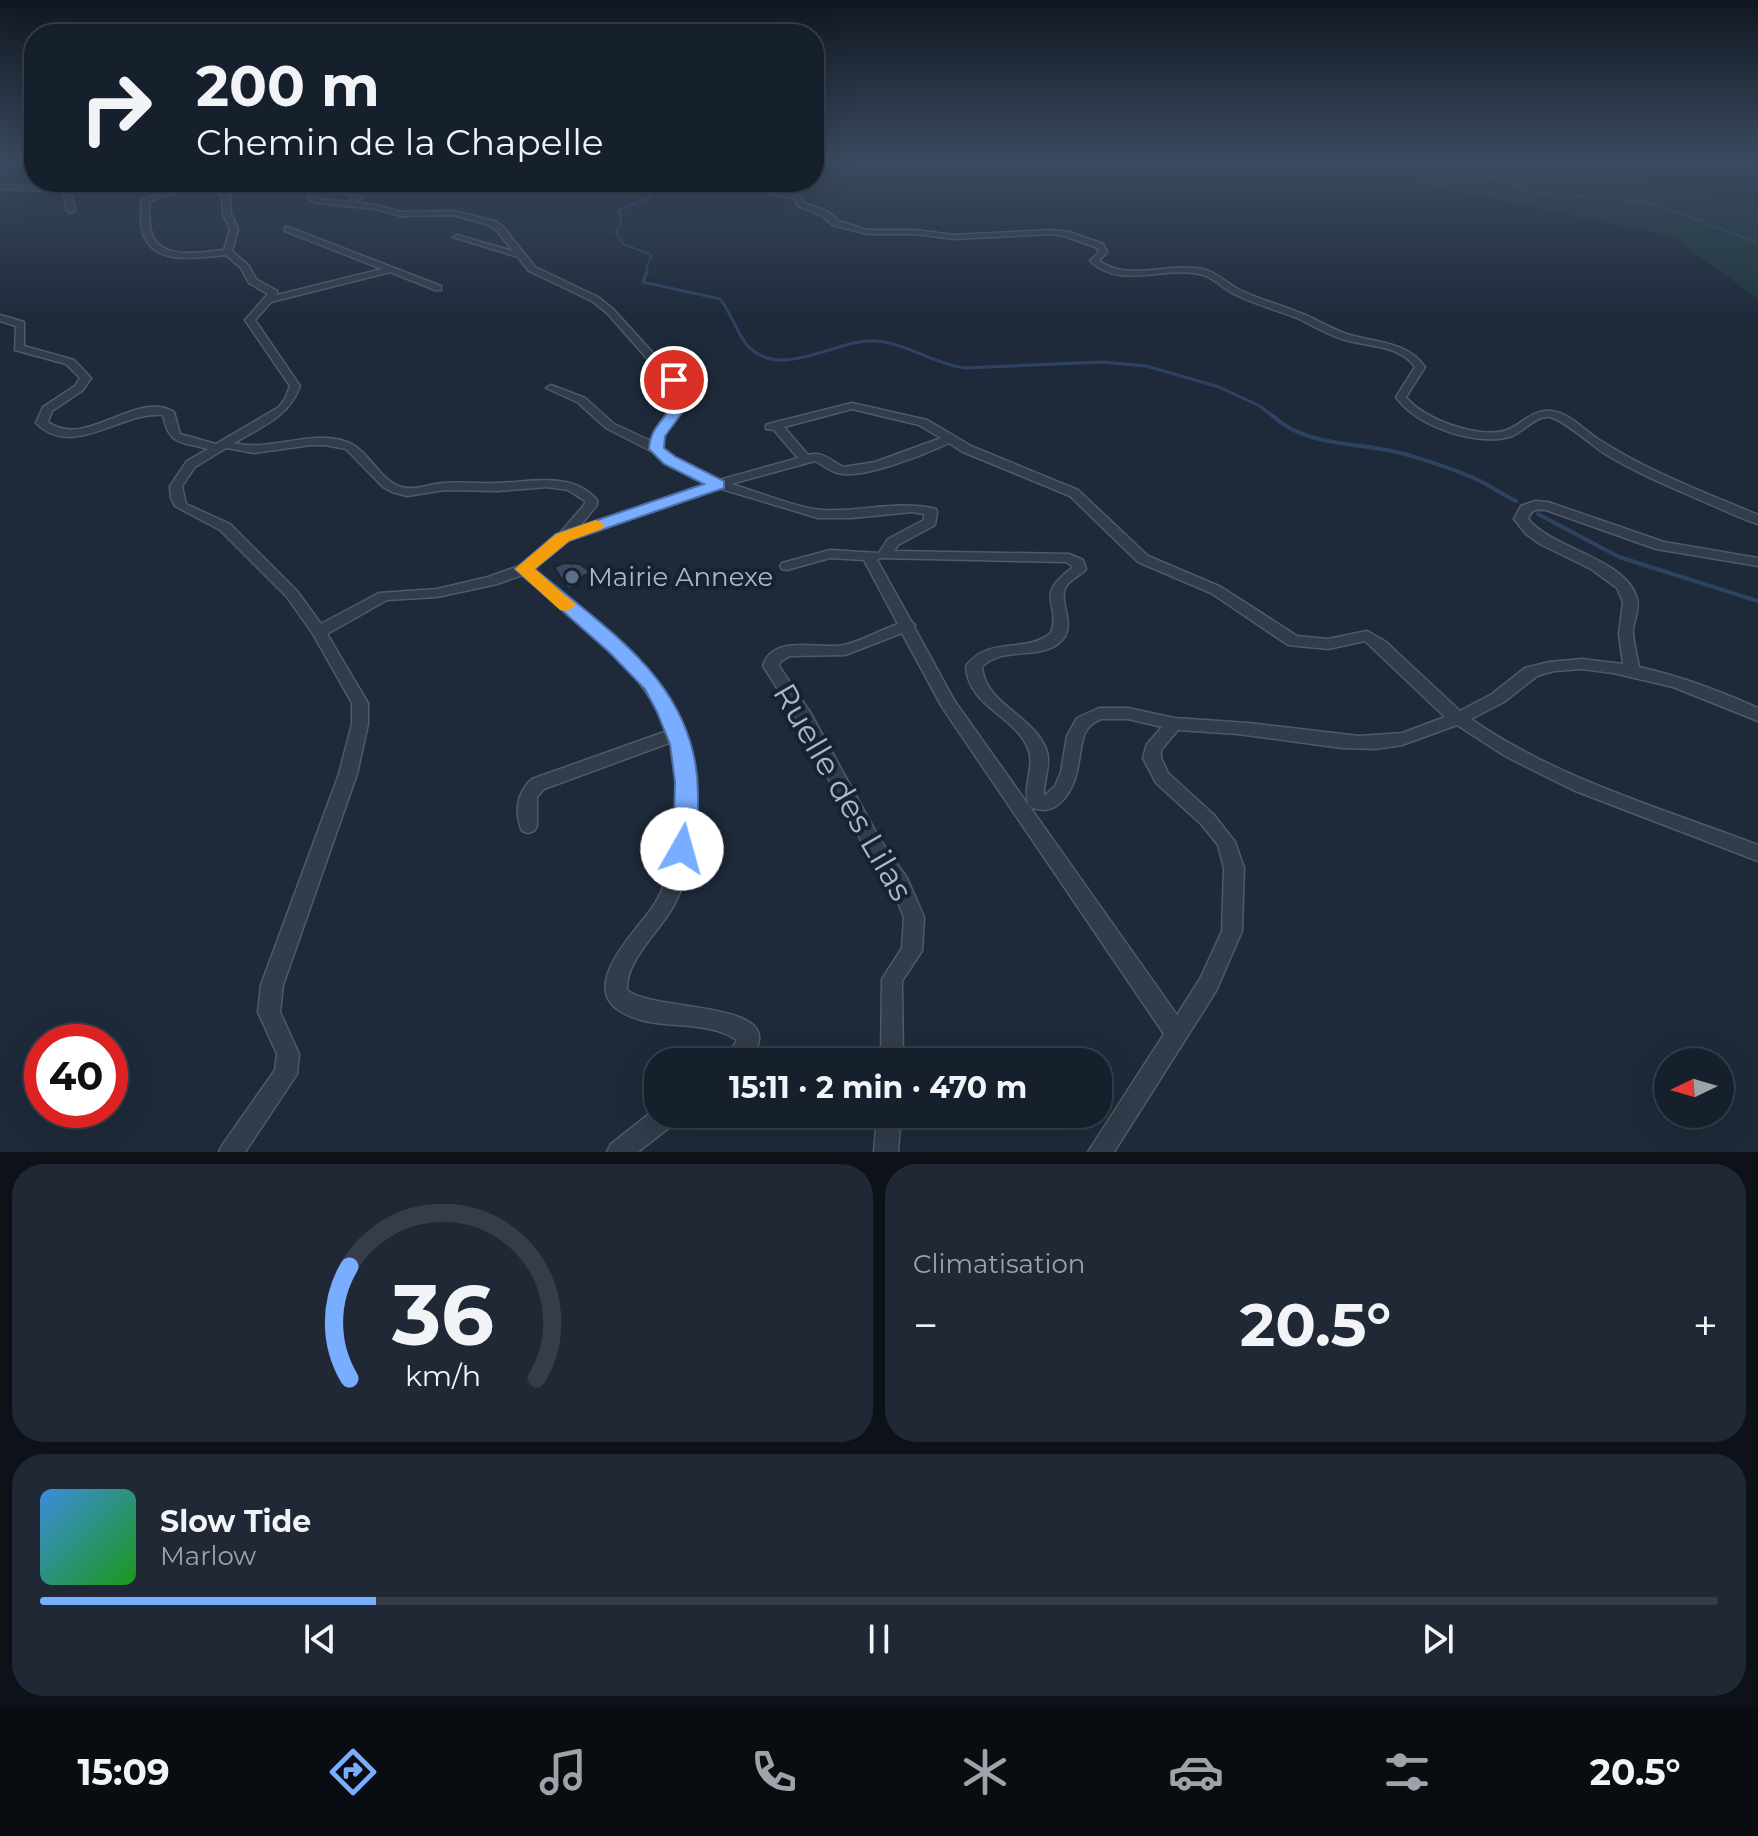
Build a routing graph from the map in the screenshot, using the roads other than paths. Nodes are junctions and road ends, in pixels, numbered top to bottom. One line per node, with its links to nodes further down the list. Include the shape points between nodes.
1 (146, 213): 7 (street, via 154,245 174,254)
2 (228, 213): 7 (street, via 234,229)
3 (397, 213): 8 (street, via 453,213 492,223)
4 (823, 213): 19 (street, via 836,223 867,232 954,237 1066,234 1100,246 1103,252 1094,261 1116,272 1213,273 1236,291 1333,333 1416,359 1420,367 1401,397 1421,418 1493,435 1509,433 1541,414 1560,416 1633,463)
5 (288, 229): 9 (street)
6 (457, 237): 8 (street)
7 (228, 252): 11 (street, via 252,281 274,293)
8 (519, 255): 16 (street, via 532,269 603,305 674,380 678,409 657,436)
9 (388, 270): 10 (street); 11 (street)
10 (438, 288)
11 (271, 299): 15 (street, via 250,320 283,365 294,394 273,417)
12 (0, 318): 15 (street, via 21,324 19,348 70,362 86,378 47,409 42,423 48,430 80,433 162,410 168,412 176,436)
13 (551, 388): 16 (street, via 581,400 610,426)
14 (948, 439): 17 (street, via 854,471 836,470 822,458); 17 (street, via 923,422 866,407 838,408 773,426); 29 (street, via 1074,493 1143,559 1216,590 1293,641 1328,644 1367,636)
15 (221, 446): 20 (street, via 242,450 342,443 351,446 387,486 402,491 535,483 580,491 591,505); 26 (street, via 181,474 176,486 181,506 225,527 292,594)
16 (657, 449): 18 (street)
17 (805, 459): 18 (street)
18 (718, 484): 20 (street); 21 (street, via 818,514 912,508 931,512 930,522)
19 (1758, 520)
20 (562, 537): 24 (street)
21 (876, 556): 23 (street, via 830,554); 25 (street); 32 (street, via 1069,558 1080,566 1059,587 1062,622 1053,640 990,653 974,666 980,686 1035,744 1041,765)
22 (1758, 562): 27 (street, via 1661,546 1548,506 1526,509 1521,519 1532,533 1610,575 1629,594 1625,633)
23 (787, 566)
24 (524, 569): 26 (street, via 461,589 384,596); 31 (street, via 653,685)
25 (908, 625): 32 (street, via 948,703); 37 (street, Ruelle des Lilas, via 845,650 787,651 771,666 900,884 914,917 912,951 892,979)
26 (319, 632): 40 (street, via 360,703 355,750 272,985 269,1012 288,1054 286,1074)
27 (1632, 671): 28 (street, via 1696,687); 29 (street, via 1551,663 1527,674 1498,698)
28 (1758, 715)
29 (1456, 717): 30 (street, via 1419,735 1365,743); 34 (street, via 1537,765 1605,796)
30 (1174, 724): 32 (street, via 1111,713 1081,722 1063,788); 35 (street, via 1153,748 1152,758 1162,778 1226,842 1234,868 1232,931 1209,984)
31 (676, 734): 33 (street, via 538,784 528,796); 36 (street, via 687,782 677,876 659,914 618,971 615,988 621,1000 641,1009 740,1027 749,1036)
32 (1034, 812): 35 (street)
33 (528, 826)
34 (1758, 853)
35 (1177, 1034): 43 (street)
36 (743, 1048)
37 (892, 1048)
38 (650, 1128): 41 (street)
39 (888, 1128): 42 (street)
40 (231, 1152)
41 (619, 1152)
42 (886, 1152)
43 (1100, 1152)

